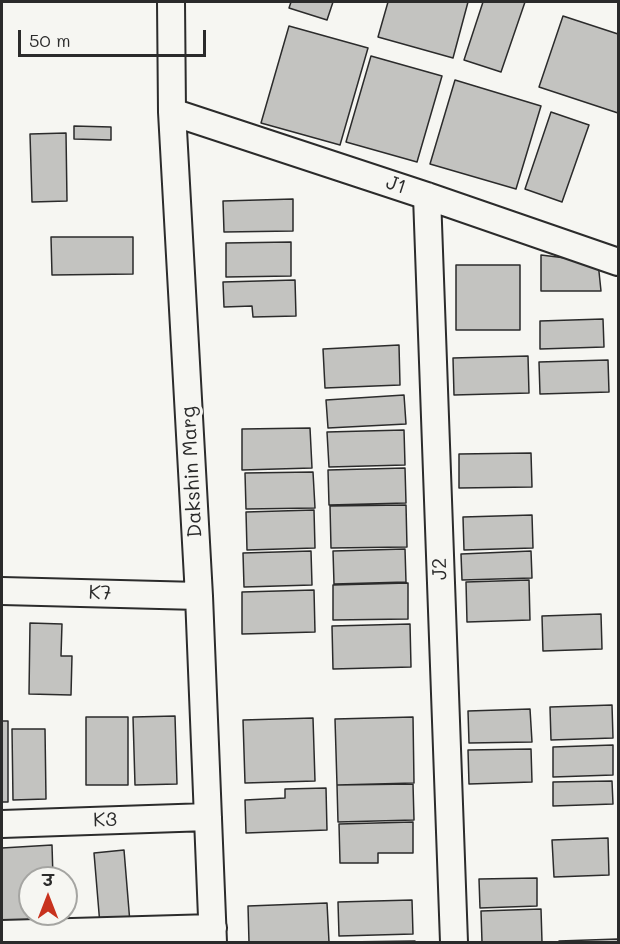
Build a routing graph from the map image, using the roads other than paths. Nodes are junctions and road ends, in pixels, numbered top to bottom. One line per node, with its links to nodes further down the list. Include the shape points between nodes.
1 (171, 2): 2 (street, Dakshin Marg)
2 (172, 112): 3 (street, J1); 6 (street, Dakshin Marg)
3 (427, 196): 4 (street, J1); 11 (street, J2)
4 (618, 262)
5 (6, 588): 6 (street, K7)
6 (199, 596): 7 (street, Dakshin Marg)
7 (208, 817): 8 (street, K3); 10 (street, Dakshin Marg)
8 (2, 824)
9 (2, 934): 10 (street)
10 (213, 935)
11 (454, 942)

